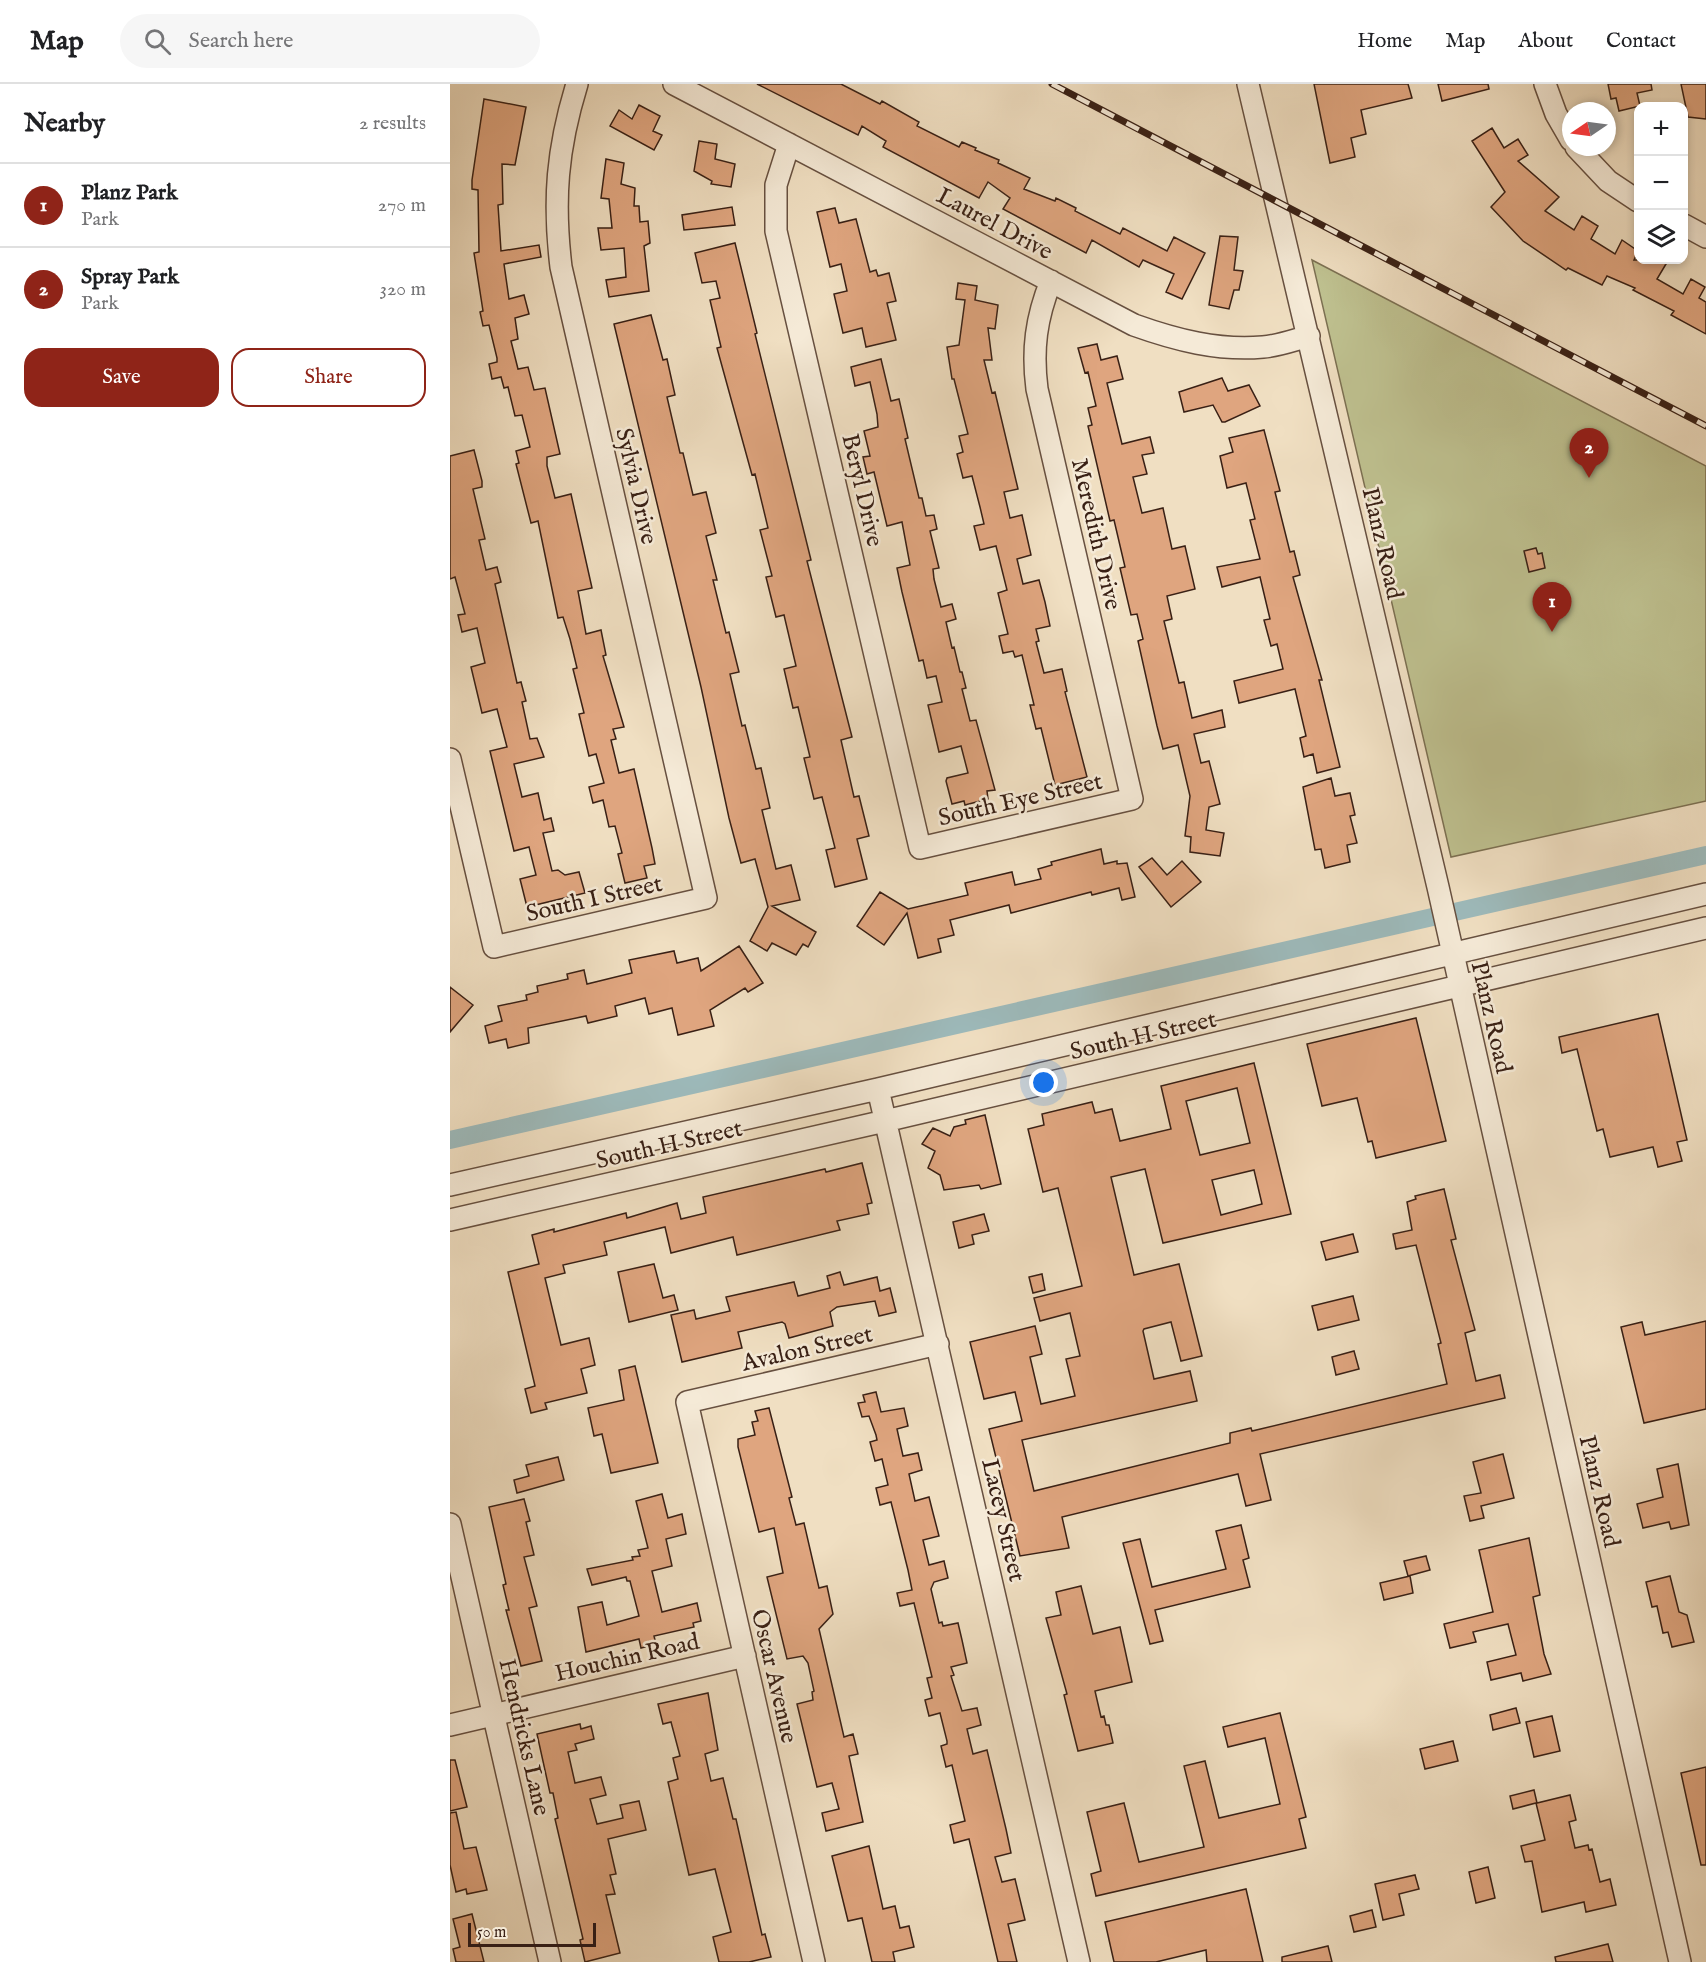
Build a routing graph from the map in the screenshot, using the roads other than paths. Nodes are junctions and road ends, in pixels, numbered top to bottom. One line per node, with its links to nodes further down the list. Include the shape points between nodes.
1 (577, 84): 17 (street, Sylvia Drive, via 559,158 556,225 561,267)
2 (674, 84): 6 (street, Laurel Drive)
3 (1248, 84): 12 (street, Planz Road)
4 (1545, 84): 5 (street)
5 (1562, 124)
6 (789, 144): 11 (street, Laurel Drive); 15 (street, Beryl Drive, via 776,185 776,231)
7 (1584, 156): 8 (street, via 1608,181)
8 (1634, 198)
9 (1688, 228): 10 (street)
10 (1706, 237)
11 (1051, 281): 12 (street, Laurel Drive, via 1134,324 1198,344 1265,347); 14 (street, Meredith Drive, via 1034,335 1037,389)
12 (1309, 336): 19 (street, Planz Road)
13 (450, 759): 17 (street, South I Street, via 494,947)
14 (1132, 799): 15 (street, South Eye Street)
15 (920, 848)
16 (1706, 894): 19 (street, South H Street)
17 (706, 898)
18 (1706, 928): 20 (street, South H Street)
19 (1452, 954): 20 (street, Planz Road); 21 (street, South H Street)
20 (1460, 988): 22 (street, South H Street); 34 (street, Planz Road)
21 (878, 1089): 22 (street, Lacey Street); 23 (street, South H Street)
22 (885, 1121): 24 (street, South H Street); 25 (street, Lacey Street)
23 (450, 1185)
24 (450, 1220)
25 (938, 1344): 26 (street, Avalon Street); 33 (street, Lacey Street)
26 (687, 1402): 28 (street, Oscar Avenue)
27 (450, 1524): 29 (street, Hendricks Lane)
28 (745, 1656): 29 (street, Houchin Road); 32 (street, Oscar Avenue)
29 (494, 1715): 30 (street, Houchin Road); 31 (street, Hendricks Lane)
30 (450, 1725)
31 (550, 1962)
32 (814, 1962)
33 (1079, 1962)
34 (1680, 1962)

